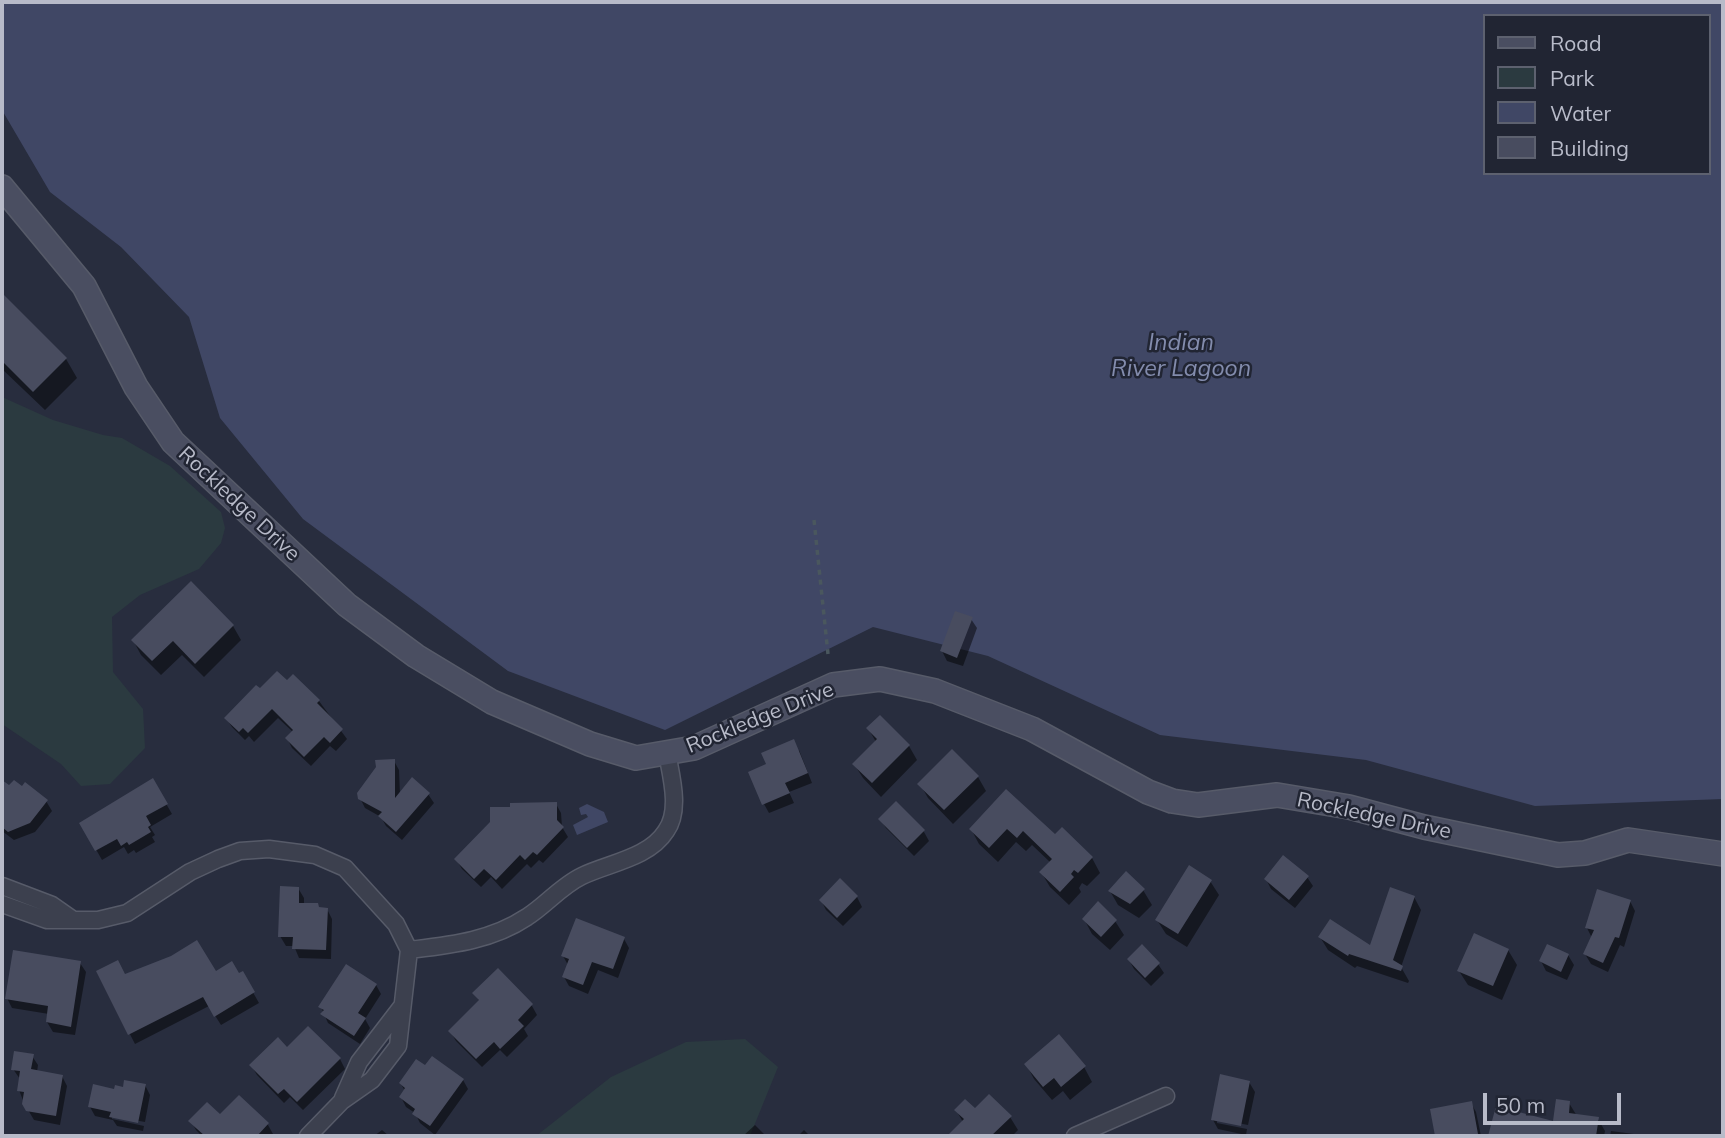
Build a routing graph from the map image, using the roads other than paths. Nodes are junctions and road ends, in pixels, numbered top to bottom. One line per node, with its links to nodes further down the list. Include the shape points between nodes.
1 (2, 187): 2 (street, Rockledge Drive, via 84,286 136,387 173,442 346,605 416,656 492,702 590,744 636,758)
2 (667, 753): 3 (street, Rockledge Drive, via 694,748 834,685 880,679 935,691 1032,729 1172,801 1198,805 1277,795 1558,855 1585,853 1628,840); 7 (street, via 674,808 667,831 653,845 580,877 508,928 464,943)
3 (1723, 854)
4 (2, 886): 6 (street, via 52,905)
5 (2, 904): 6 (street, via 47,920)
6 (72, 919): 7 (street, via 98,920 127,913 218,859 269,849 314,855 345,868 396,924)
7 (409, 950): 9 (street, via 398,1046 372,1080 342,1101)
8 (1166, 1096): 10 (street)
9 (308, 1136)
10 (1075, 1136)

